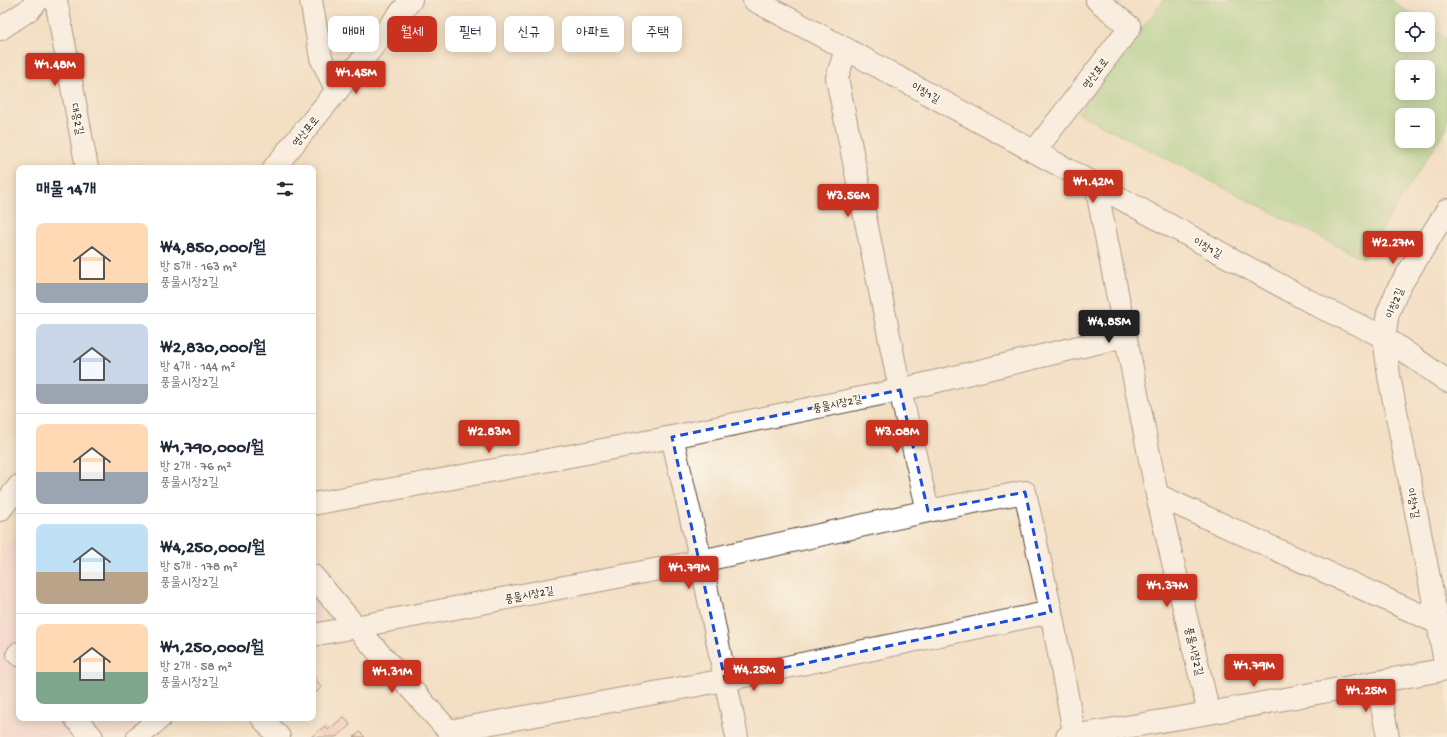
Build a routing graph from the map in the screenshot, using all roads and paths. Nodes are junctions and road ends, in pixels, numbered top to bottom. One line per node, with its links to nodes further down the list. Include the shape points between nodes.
1 (38, 0): 7 (street, via 30,9)
2 (56, 0): 11 (street, 대흥2길)
3 (311, 0): 9 (street, via 321,58)
4 (411, 0): 9 (street, 영산포로)
5 (754, 0): 8 (street, 이창1길)
6 (1097, 0): 10 (street, 영산포로, via 1130,27)
7 (0, 29)
8 (846, 48): 10 (street, 이창1길); 18 (street, via 837,78)
9 (337, 91): 12 (street, 영산포로)
10 (1034, 152): 13 (street, 이창1길)
11 (87, 165)
12 (276, 165)
13 (1096, 186): 15 (street); 16 (street, 이창1길, via 1320,307)
14 (1447, 210): 16 (street, 이창2길, via 1398,289 1388,313)
15 (1125, 336): 18 (street, 풍물시장2길); 21 (street)
16 (1384, 337): 17 (street, 이창1길); 28 (street, 이창1길, via 1389,376)
17 (1447, 381)
18 (900, 390): 19 (street, 풍물시장2길); 24 (street)
19 (672, 437): 22 (street, 풍물시장2길); 25 (street)
20 (16, 490): 23 (street)
21 (1157, 495): 28 (street); 34 (street, 풍물시장2길)
22 (316, 503)
23 (0, 510)
24 (928, 511): 25 (street, 풍물시장2길); 27 (street, 풍물시장2길, via 1025,492)
25 (700, 561): 29 (street, 풍물시장2길); 32 (street)
26 (316, 580): 29 (street)
27 (1051, 612): 32 (street); 39 (street, 풍물시장2길)
28 (1438, 623): 31 (street, 이창1길)
29 (356, 627): 30 (street, 풍물시장2길); 38 (street)
30 (316, 634)
31 (1446, 669): 33 (street, 풍물시장2길)
32 (725, 680): 38 (street); 43 (street)
33 (1377, 682): 34 (street, 풍물시장2길); 44 (street)
34 (1210, 713): 39 (street, 풍물시장2길)
35 (78, 721): 40 (street)
36 (157, 721): 41 (street)
37 (265, 721): 42 (street)
38 (451, 734)
39 (1072, 736)
40 (92, 737)
41 (138, 737)
42 (279, 737)
43 (737, 737)
44 (1388, 737)

